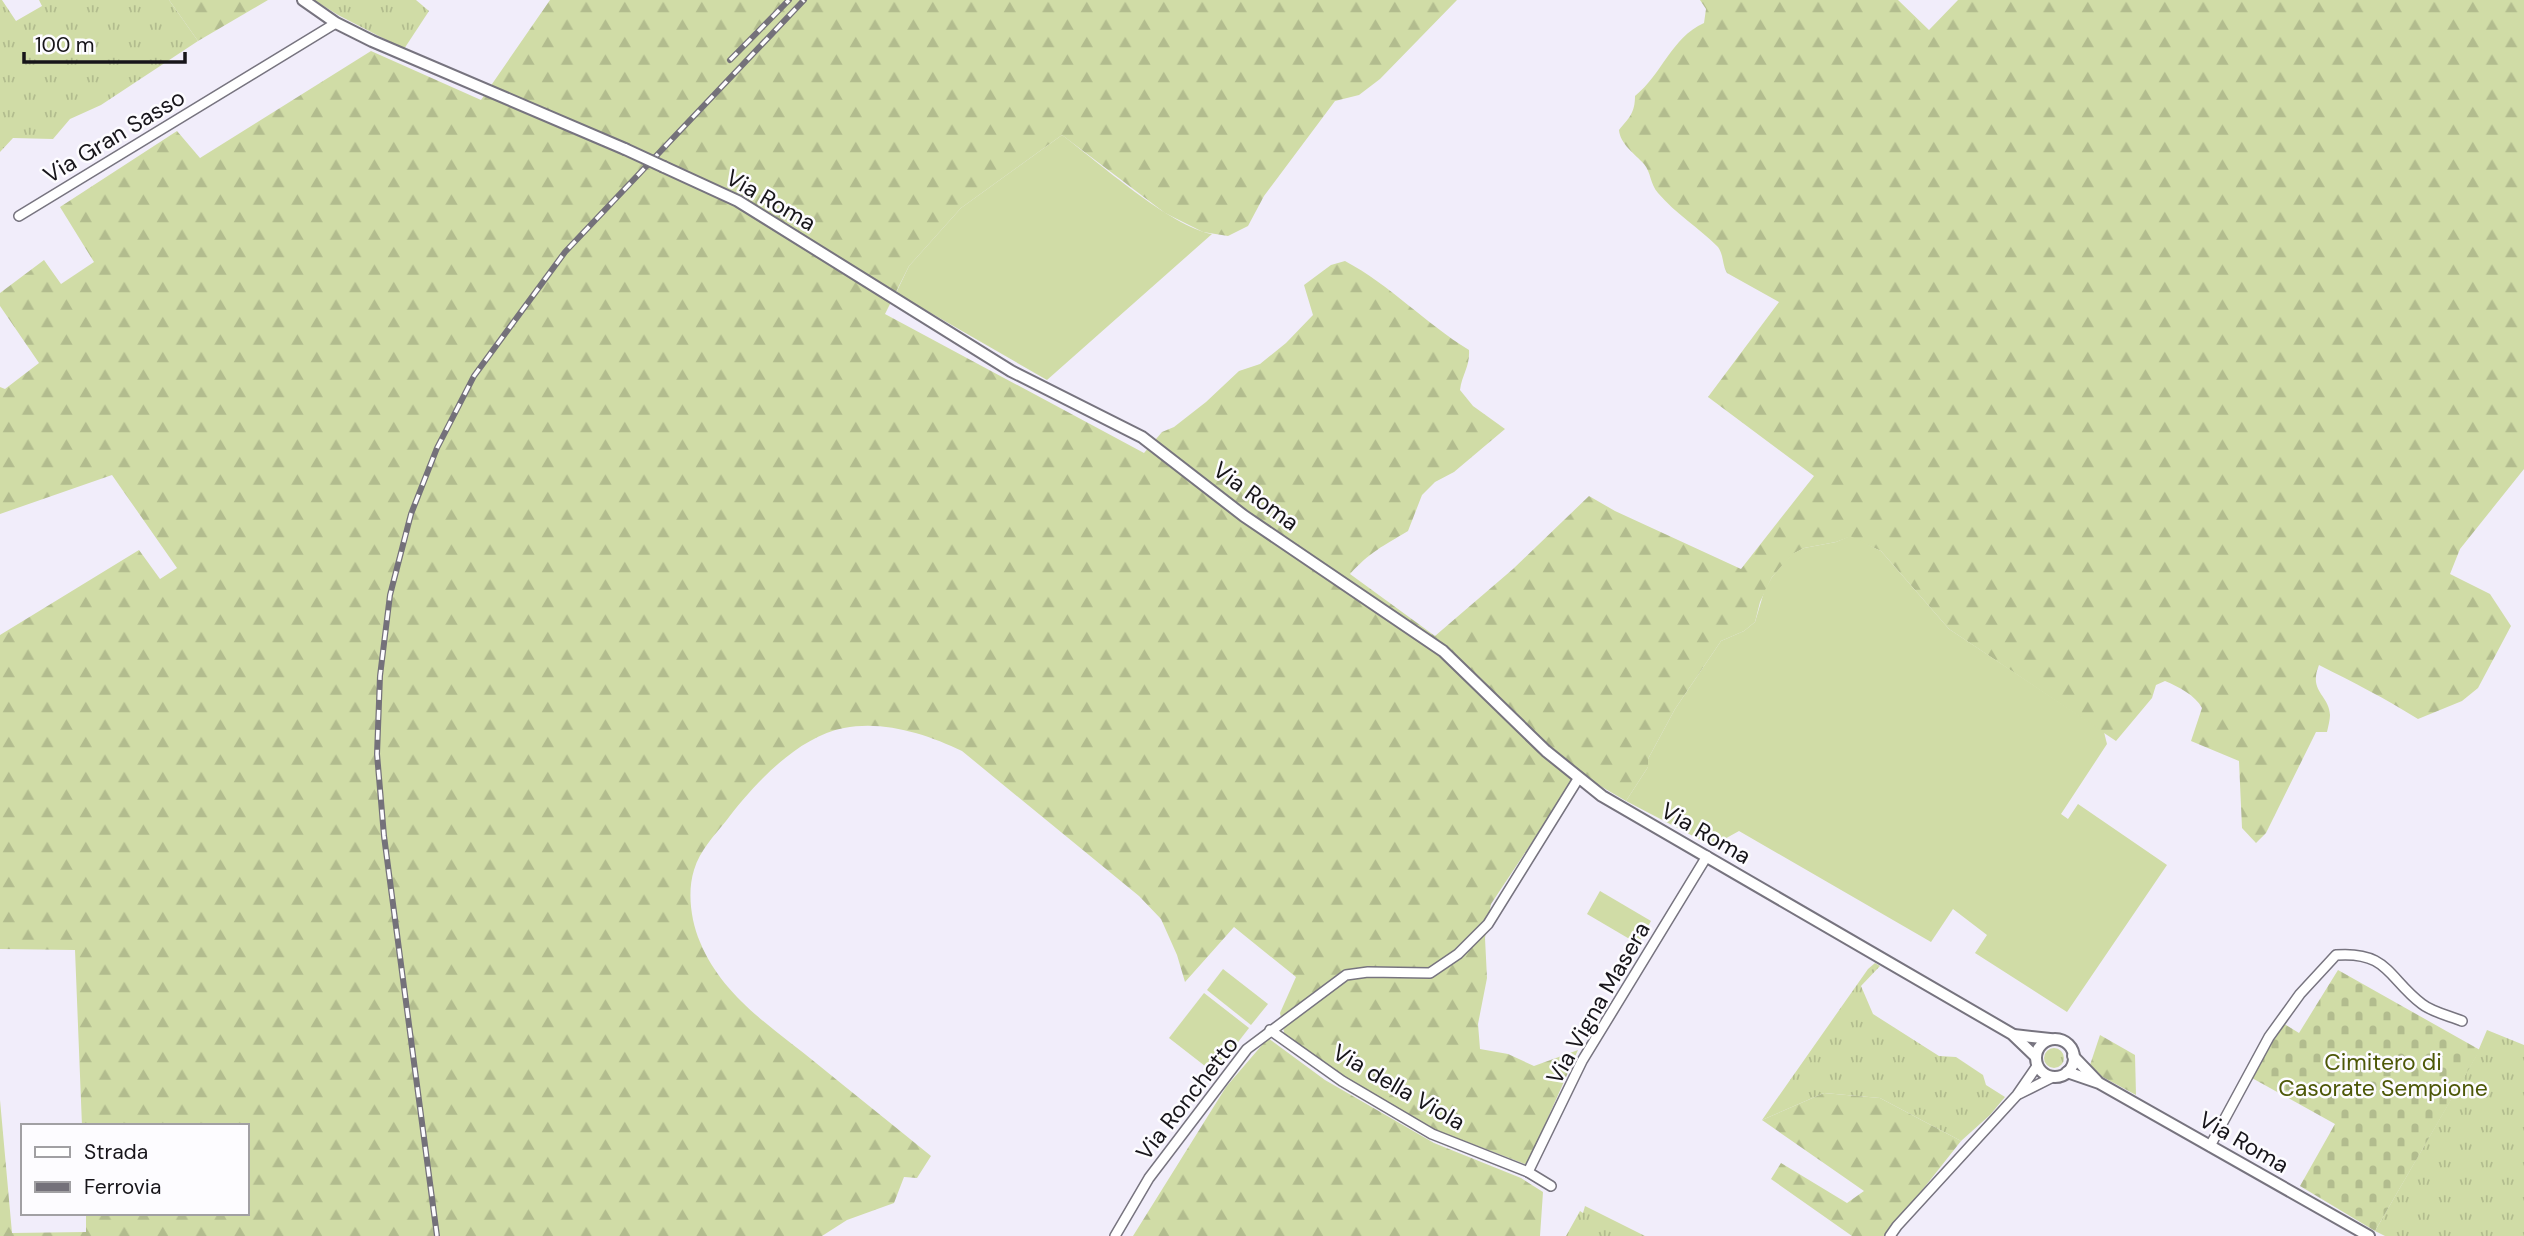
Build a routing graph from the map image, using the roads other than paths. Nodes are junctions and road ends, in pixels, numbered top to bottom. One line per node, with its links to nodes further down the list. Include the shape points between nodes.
1 (303, 0): 2 (street, Via Roma)
2 (337, 23): 3 (street, Via Gran Sasso); 4 (street, Via Roma, bridge, via 738,201 1011,371 1142,437 1244,516 1443,651)
3 (19, 216)
4 (1578, 779): 5 (street, Via Roma); 7 (street, Via Ronchetto, via 1488,924 1458,954 1430,974 1346,975)
5 (1707, 856): 8 (street, Via Roma); 17 (street, Via Vigna Masera, via 1582,1061)
6 (2462, 1021): 16 (street, via 2423,1005 2372,957 2336,955 2269,1037)
7 (1270, 1030): 17 (street, Via della Viola, via 1432,1134); 19 (street, Via Ronchetto, via 1247,1049 1149,1178)
8 (2012, 1034): 9 (street, Via Roma); 11 (street, Via Roma)
9 (2050, 1040): 10 (street, Via Roma, via 2063,1041); 11 (street, via 2040,1046)
10 (2073, 1056): 12 (street); 14 (street, Via Roma)
11 (2036, 1062): 13 (street, Via Roma); 15 (street)
12 (2067, 1072): 13 (street); 14 (street, Via Roma)
13 (2053, 1077): 15 (street)
14 (2099, 1083): 16 (street, Via Roma)
15 (2017, 1095): 20 (street)
16 (2210, 1146): 21 (street, Via Roma)
17 (1528, 1172): 18 (street, Via della Viola)
18 (1551, 1186)
19 (1115, 1236)
20 (1890, 1236)
21 (2369, 1236)

